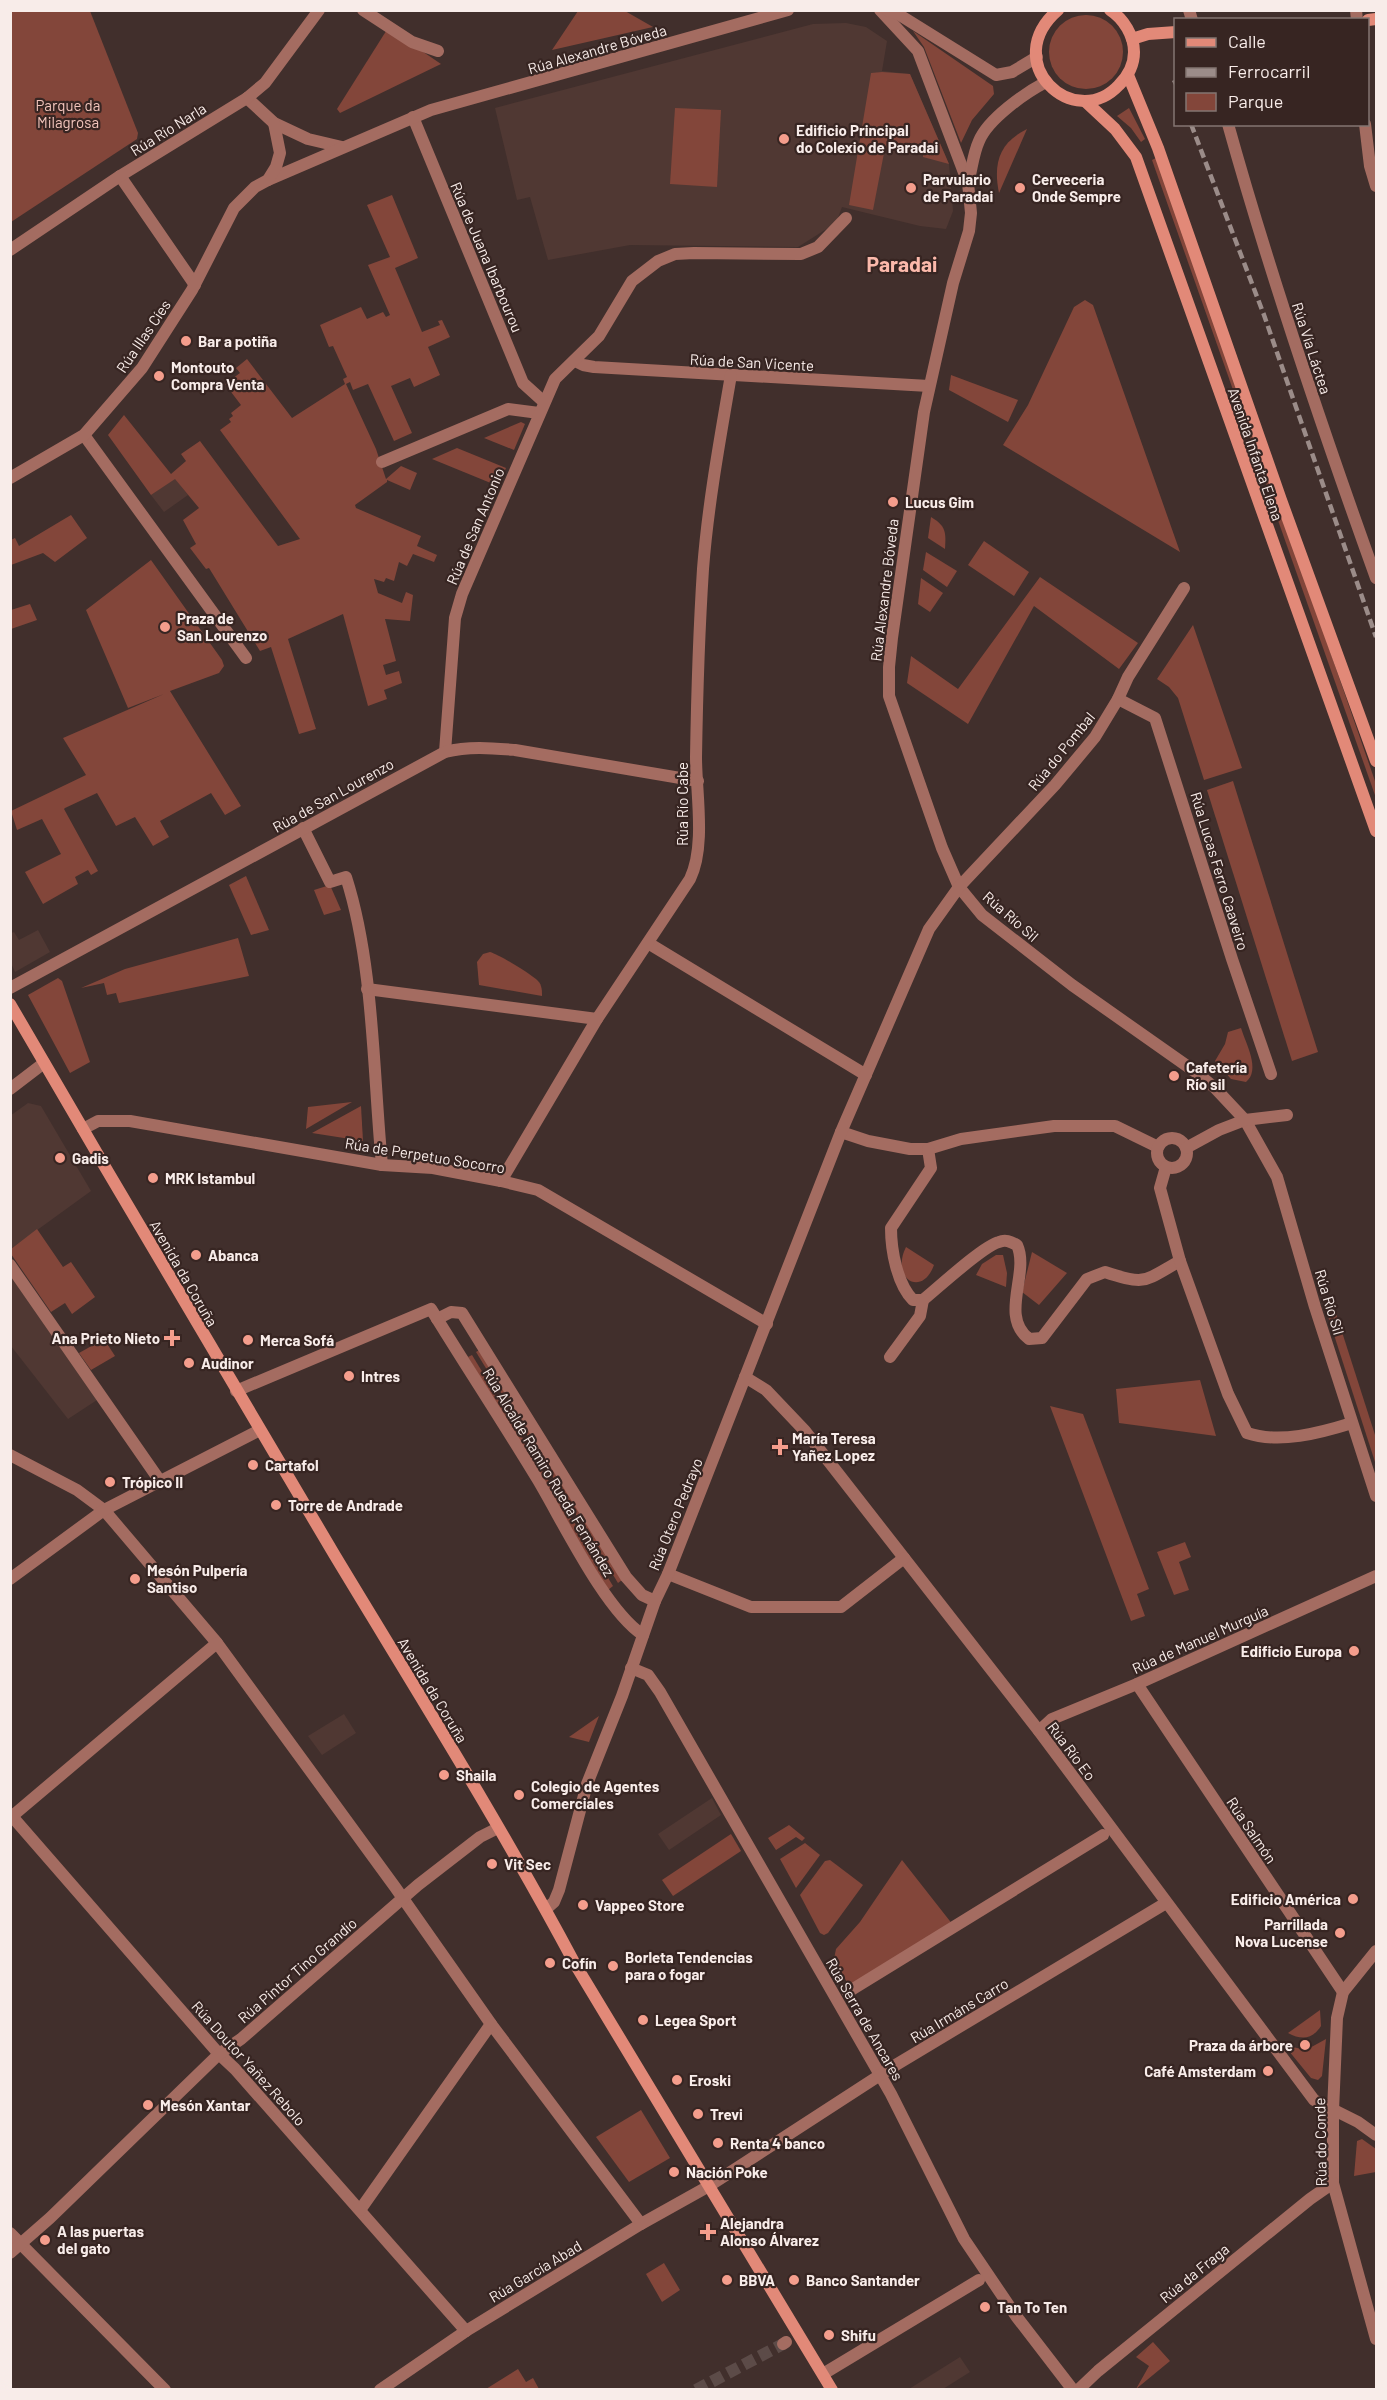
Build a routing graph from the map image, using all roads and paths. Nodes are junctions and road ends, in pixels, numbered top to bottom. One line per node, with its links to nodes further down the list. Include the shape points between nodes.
1 (319, 10): 15 (street, Rúa Río Narla, via 265,83)
2 (363, 10): 11 (street, via 412,42)
3 (788, 10): 17 (street, Rúa Alexandre Bóveda)
4 (880, 10): 24 (street, Rúa Alexandre Bóveda, via 918,51)
5 (887, 10): 12 (street, via 996,75 1012,72)
6 (1058, 10): 8 (street)
7 (1110, 10): 10 (street, via 1126,25)
8 (1049, 15): 12 (street, via 1039,33)
9 (1174, 32): 10 (street)
10 (1132, 39): 13 (street, via 1134,53)
11 (438, 51)
12 (1036, 57): 14 (street)
13 (1128, 75): 16 (street, via 1113,92); 41 (street, Avenida Infanta Elena, via 1158,148)
14 (1046, 82): 16 (street, via 1070,99); 24 (street, Rúa Alexandre Bóveda, via 1031,89 993,120 979,140)
15 (247, 98): 18 (street); 22 (street, Rúa Río Narla)
16 (1085, 101): 44 (street, Avenida Infanta Elena, via 1115,129 1136,157)
17 (413, 117): 21 (street, Rúa Illas Cíes); 32 (street, Rúa de Juana Ibarbourou, via 524,383)
18 (274, 123): 21 (street, via 308,139); 23 (street, Rúa Illas Cíes, via 280,153)
19 (1229, 126): 36 (street, Rúa Vía Láctea, via 1260,239)
20 (1365, 126): 25 (street, via 1370,166)
21 (342, 147): 23 (street, Rúa Illas Cíes)
22 (120, 177): 27 (street, Rúa Río Narla); 28 (street)
23 (268, 180): 28 (street, Rúa Illas Cíes, via 234,208)
24 (968, 183): 31 (street, Rúa Alexandre Bóveda, via 969,231)
25 (1377, 186)
26 (846, 218): 29 (street, Rúa de San Antonio, via 818,247 801,254 694,252 658,261 632,281 599,336)
27 (10, 250)
28 (195, 285): 33 (street, Rúa Illas Cíes, via 142,368)
29 (574, 361): 30 (street, Rúa de San Vicente, via 594,367); 32 (street, Rúa de San Antonio, via 555,378)
30 (731, 375): 31 (street, Rúa de San Vicente); 42 (street, Rúa Río Cabe, via 703,570)
31 (929, 386): 45 (street, Rúa Alexandre Bóveda, via 904,541 889,696)
32 (543, 404): 34 (street, via 507,409); 40 (street, Rúa de San Antonio, via 455,618)
33 (84, 435): 35 (street, Rúa Illas Cíes); 38 (street)
34 (382, 462)
35 (10, 478)
36 (1377, 578)
37 (1184, 588): 39 (street, Rúa do Pombal, via 1128,676)
38 (246, 658)
39 (1118, 699): 45 (street, Rúa do Pombal, via 1089,745); 53 (street, Rúa Lucas Ferro Caaveiro, via 1155,718)
40 (445, 752): 42 (street, Rúa de San Lourenzo, via 460,748 515,750); 43 (street, Rúa de San Lourenzo)
41 (1377, 761)
42 (698, 781): 46 (street, Rúa Río Cabe, via 697,862)
43 (303, 828): 47 (street, Rúa de San Lourenzo); 48 (street, via 330,882 346,877 357,910)
44 (1377, 831)
45 (959, 887): 52 (street, Rúa Otero Pedrayo, via 929,929); 56 (street, Rúa Río Sil, via 982,915 1072,985 1197,1073)
46 (648, 943): 50 (street, Rúa Río Cabe); 52 (street)
47 (10, 988)
48 (367, 989): 50 (street); 62 (street)
49 (10, 1004): 51 (street, Avenida da Coruña)
50 (597, 1019): 64 (street, Rúa Río Cabe)
51 (45, 1063): 54 (street); 57 (street, Avenida da Coruña)
52 (866, 1074): 58 (street, Rúa Otero Pedrayo)
53 (1271, 1074)
54 (10, 1089)
55 (1287, 1115): 56 (street)
56 (1245, 1120): 60 (street); 73 (street, Rúa Río Sil, via 1277,1177)
57 (83, 1129): 62 (street, Rúa de Perpetuo Socorro, via 98,1121 130,1121); 72 (street, Avenida da Coruña)
58 (842, 1132): 61 (street, via 886,1146); 69 (street, Rúa Otero Pedrayo)
59 (1158, 1147): 60 (street, via 1175,1138); 61 (street, via 1115,1126 1081,1125 961,1139); 63 (street, via 1158,1157)
60 (1186, 1148): 63 (street, via 1185,1162 1176,1168)
61 (928, 1149): 67 (street, via 931,1168 891,1228 900,1280 914,1300)
62 (382, 1165): 64 (street, Rúa de Perpetuo Socorro, via 433,1168)
63 (1166, 1167): 65 (street, via 1160,1188)
64 (501, 1180): 69 (street, Rúa de Perpetuo Socorro, via 538,1190)
65 (1180, 1261): 67 (street, via 1145,1281 1105,1272 1087,1279 1042,1338 1029,1339 1020,1332 1016,1292 1022,1256 1017,1245 1007,1240 984,1250); 73 (street, via 1228,1394 1247,1433 1259,1437 1298,1435)
66 (10, 1265): 76 (street)
67 (923, 1300): 70 (street, via 920,1316)
68 (437, 1319): 72 (street, Rúa Alcalde Ramiro Rueda Fernández, via 431,1309); 83 (street, Rúa Alcalde Ramiro Rueda Fernández, via 451,1312 462,1313 626,1577 642,1595); 84 (street, Rúa Alcalde Ramiro Rueda Fernández, via 600,1586 631,1627)
69 (767, 1324): 71 (street, Rúa Otero Pedrayo)
70 (890, 1357)
71 (745, 1377): 79 (street, Rúa Río Eo, via 766,1390 805,1431); 80 (street, Rúa Otero Pedrayo)
72 (236, 1391): 74 (street, Avenida da Coruña)
73 (1352, 1422): 77 (street, Rúa Río Sil)
74 (260, 1430): 76 (street); 90 (street, Avenida da Coruña)
75 (10, 1455): 78 (street, via 77,1490)
76 (160, 1481): 78 (street)
77 (1377, 1496)
78 (104, 1510): 82 (street); 85 (street)
79 (904, 1558): 80 (street, via 841,1607 751,1607); 88 (street, Rúa Río Eo)
80 (668, 1574): 83 (street, Rúa Otero Pedrayo)
81 (1377, 1576): 87 (street, Rúa de Manuel Murguía)
82 (10, 1579)
83 (656, 1601): 84 (street, Rúa Otero Pedrayo)
84 (644, 1635): 86 (street, Rúa Otero Pedrayo)
85 (217, 1643): 89 (street); 92 (street)
86 (631, 1668): 94 (street, Rúa Otero Pedrayo, via 587,1784 559,1890); 100 (street, Rúa Serra de Ancares, via 648,1674 660,1692)
87 (1137, 1684): 88 (street, Rúa de Manuel Murguía, via 1052,1719); 97 (street, Rúa Salmón)
88 (1039, 1731): 93 (street, Rúa Río Eo)
89 (11, 1816): 99 (street, Rúa Doutor Yañez Rebolo)
90 (498, 1828): 92 (street, Rúa Pintor Tino Grandío, via 480,1837); 94 (street, Avenida da Coruña)
91 (1102, 1835): 96 (street)
92 (402, 1898): 98 (street); 99 (street, Rúa Pintor Tino Grandío, via 242,2039)
93 (1166, 1903): 100 (street, Rúa Irmáns Carro); 101 (street, Rúa Río Eo, via 1314,2100)
94 (546, 1909): 104 (street, Avenida da Coruña, via 575,1964)
95 (1377, 1951): 97 (street, Rúa do Conde)
96 (848, 1992)
97 (1343, 1992): 101 (street, Rúa do Conde, via 1337,2018)
98 (491, 2024): 105 (street); 106 (street)
99 (219, 2054): 105 (street, Rúa Doutor Yañez Rebolo); 108 (street, Rúa Pintor Tino Grandío)
100 (880, 2076): 104 (street, Rúa Irmáns Carro); 116 (street, Rúa Serra de Ancares, via 964,2239)
101 (1333, 2111): 102 (street, Rúa Río Eo); 103 (street, Rúa do Conde)
102 (1377, 2135)
103 (1333, 2184): 111 (street, Rúa do Conde); 117 (street, Rúa da Fraga)
104 (710, 2186): 106 (street, Rúa García Abad); 112 (street, Avenida da Coruña)
105 (360, 2210): 110 (street, Rúa Doutor Yañez Rebolo)
106 (641, 2224): 110 (street, Rúa García Abad)
107 (10, 2234): 108 (street)
108 (15, 2248): 113 (street)
109 (979, 2280): 112 (street)
110 (466, 2331): 114 (street, Rúa García Abad)
111 (1377, 2339)
112 (823, 2374): 115 (street, Avenida da Coruña)
113 (165, 2390)
114 (380, 2390)
115 (832, 2390)
116 (1073, 2390)
117 (1078, 2390)

